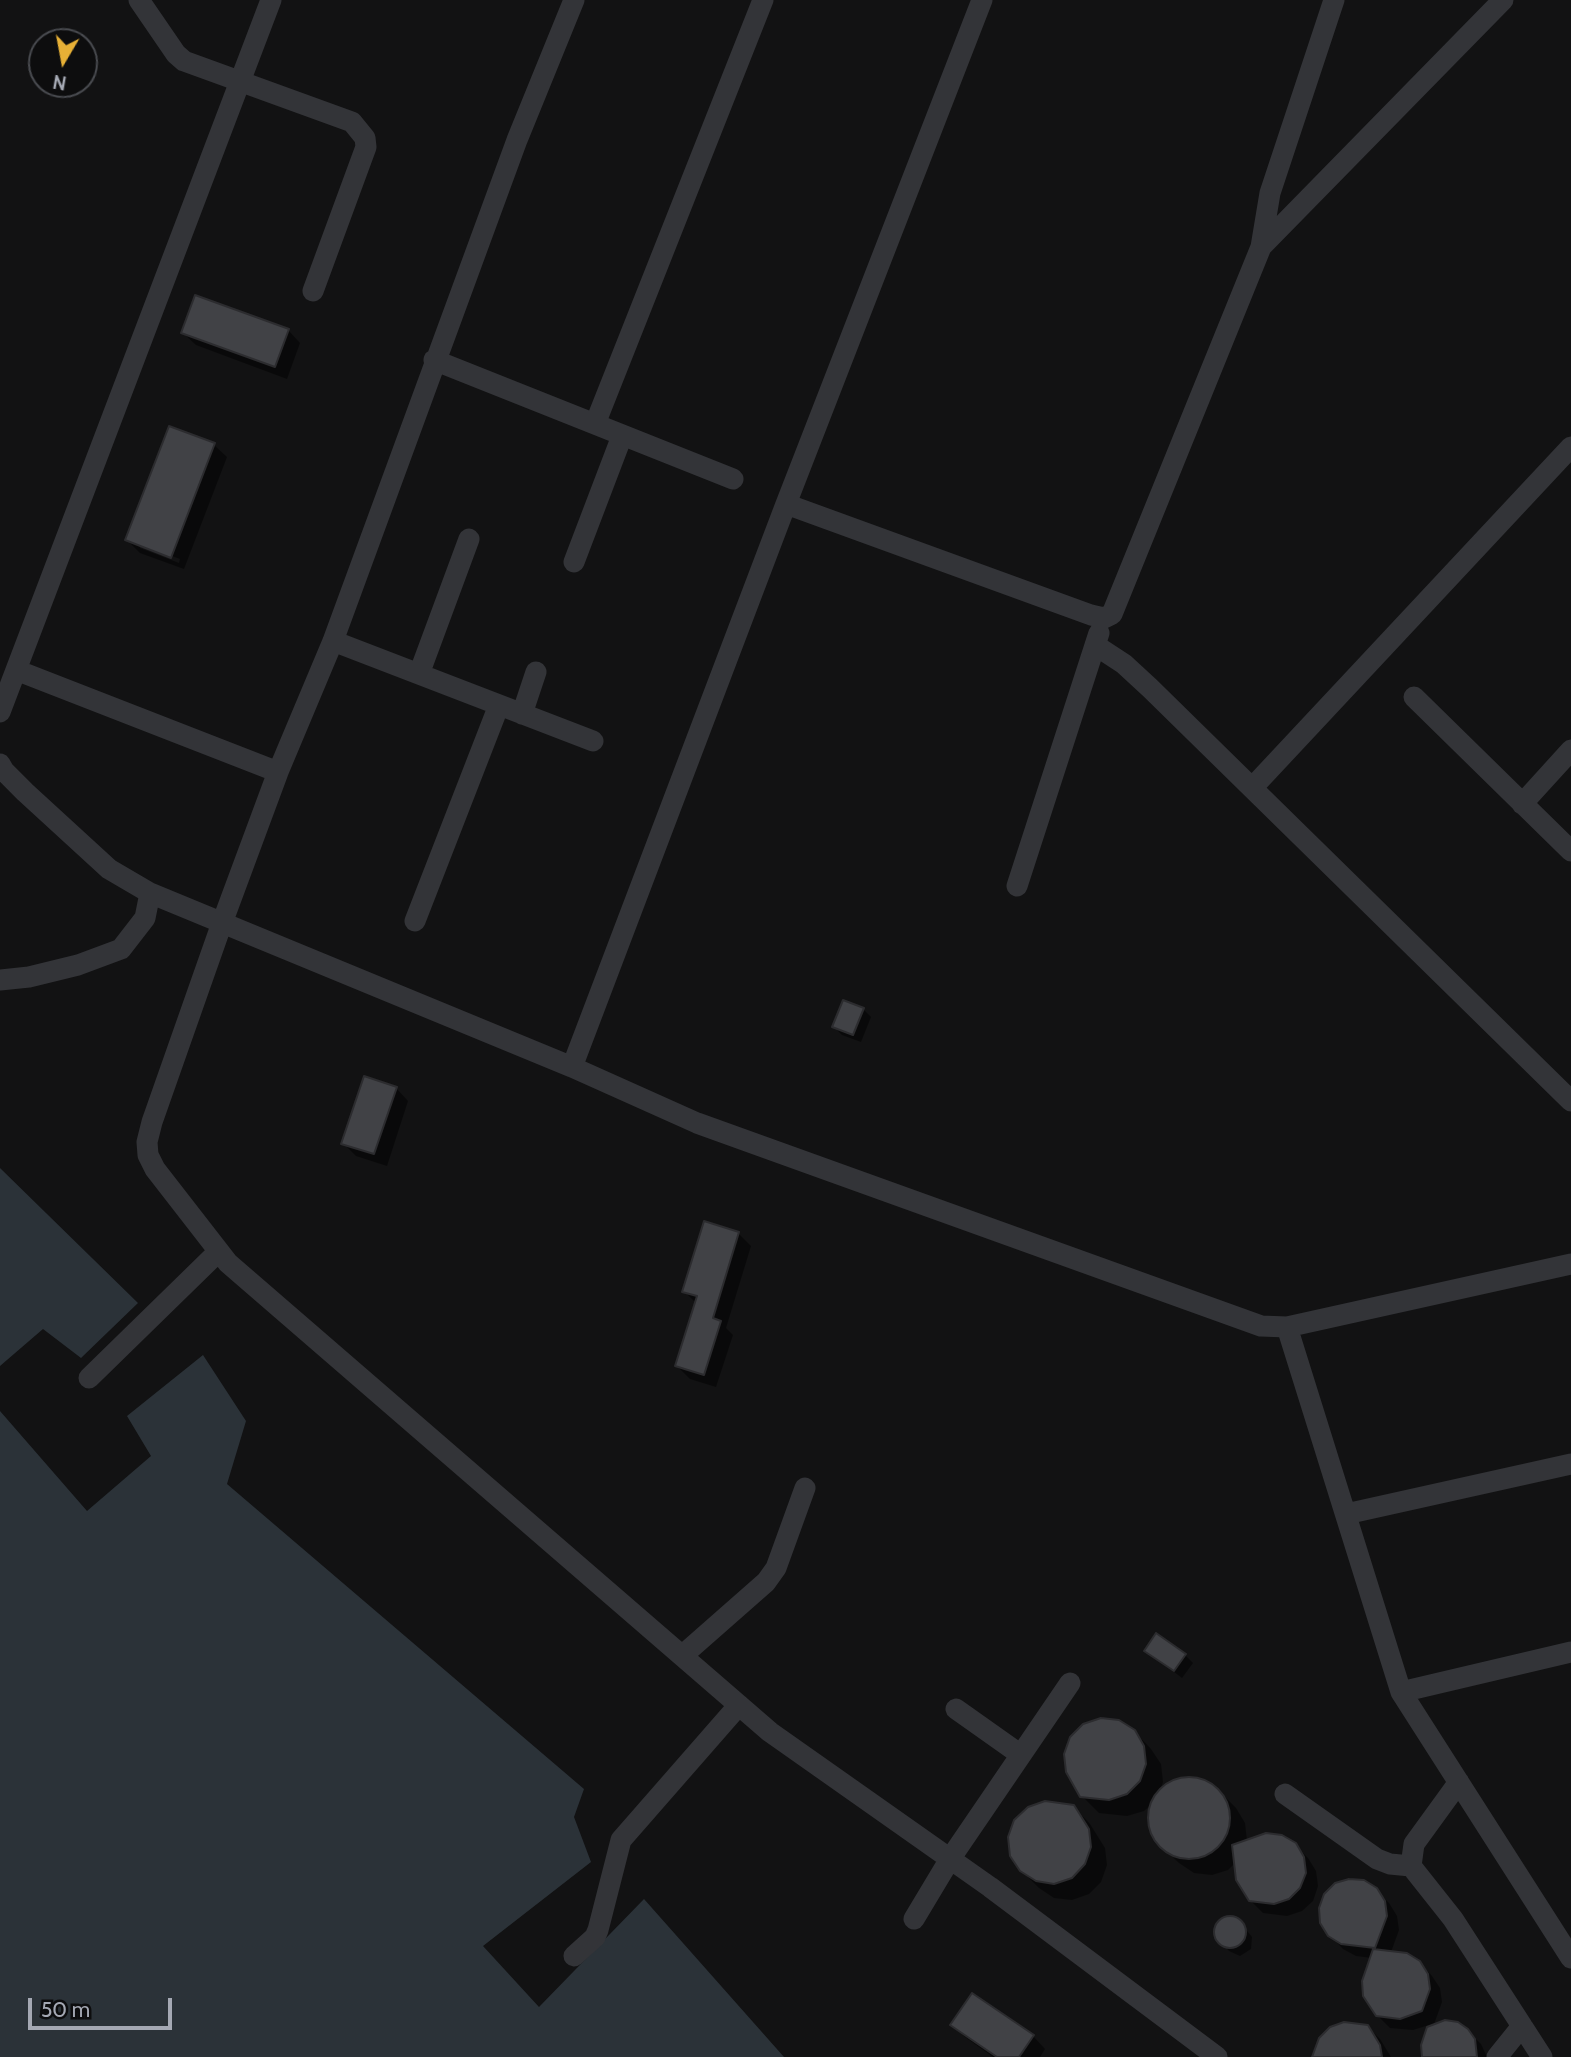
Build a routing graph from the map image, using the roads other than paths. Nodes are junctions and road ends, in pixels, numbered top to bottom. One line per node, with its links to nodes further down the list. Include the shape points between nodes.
1 (139, 0): 8 (lane, via 184,61)
2 (271, 0): 8 (lane)
3 (574, 0): 11 (lane)
4 (763, 0): 12 (lane)
5 (982, 0): 16 (lane)
6 (1334, 0): 9 (lane, via 1270,192)
7 (1503, 0): 9 (lane)
8 (240, 82): 10 (lane, via 352,122 365,138 366,147); 22 (lane)
9 (1261, 247): 19 (lane, via 1116,607)
10 (313, 291)
11 (434, 360): 12 (lane); 20 (lane)
12 (595, 424): 13 (lane)
13 (622, 436): 15 (lane); 18 (lane)
14 (1571, 447): 33 (lane)
15 (733, 480)
16 (786, 504): 19 (lane); 41 (lane)
17 (469, 539): 24 (lane)
18 (574, 562)
19 (1104, 618): 21 (lane)
20 (333, 640): 24 (lane); 32 (lane)
21 (1095, 645): 33 (lane, via 1125,664); 36 (lane)
22 (16, 670): 27 (lane); 32 (lane)
23 (536, 672): 28 (lane)
24 (419, 674): 26 (lane)
25 (1414, 697): 34 (lane)
26 (499, 705): 28 (lane); 38 (lane)
27 (0, 712)
28 (522, 714): 29 (lane)
29 (593, 741)
30 (1571, 750): 34 (lane)
31 (0, 764): 37 (lane, via 109,869)
32 (278, 772): 39 (lane)
33 (1252, 788): 42 (lane)
34 (1522, 804): 35 (lane)
35 (1571, 850)
36 (1017, 886)
37 (150, 893): 39 (lane); 40 (lane, via 145,918 121,949 78,965)
38 (415, 921)
39 (222, 923): 41 (lane); 43 (lane, via 147,1142 155,1169)
40 (0, 980)
41 (572, 1067): 45 (lane, via 697,1123 1261,1326)
42 (1571, 1101)
43 (218, 1252): 46 (lane); 51 (lane)
44 (1571, 1264): 45 (lane)
45 (1287, 1327): 49 (lane)
46 (89, 1378)
47 (1571, 1465): 49 (lane)
48 (804, 1488): 51 (lane, via 776,1568 766,1582)
49 (1346, 1514): 53 (lane)
50 (1571, 1652): 53 (lane)
51 (683, 1655): 54 (lane)
52 (1070, 1683): 56 (lane)
53 (1401, 1692): 57 (lane)
54 (739, 1705): 59 (lane, via 816,1766); 62 (lane, via 621,1840 595,1937)
55 (956, 1709): 56 (lane)
56 (1021, 1755): 59 (lane)
57 (1459, 1782): 60 (lane, via 1414,1844); 63 (lane)
58 (1285, 1794): 60 (lane, via 1377,1859)
59 (950, 1859): 61 (lane); 65 (lane)
60 (1411, 1866): 64 (lane, via 1453,1919)
61 (914, 1919)
62 (574, 1956)
63 (1571, 1958)
64 (1522, 2026): 66 (lane); 67 (lane)
65 (1217, 2057)
66 (1497, 2057)
67 (1542, 2057)

